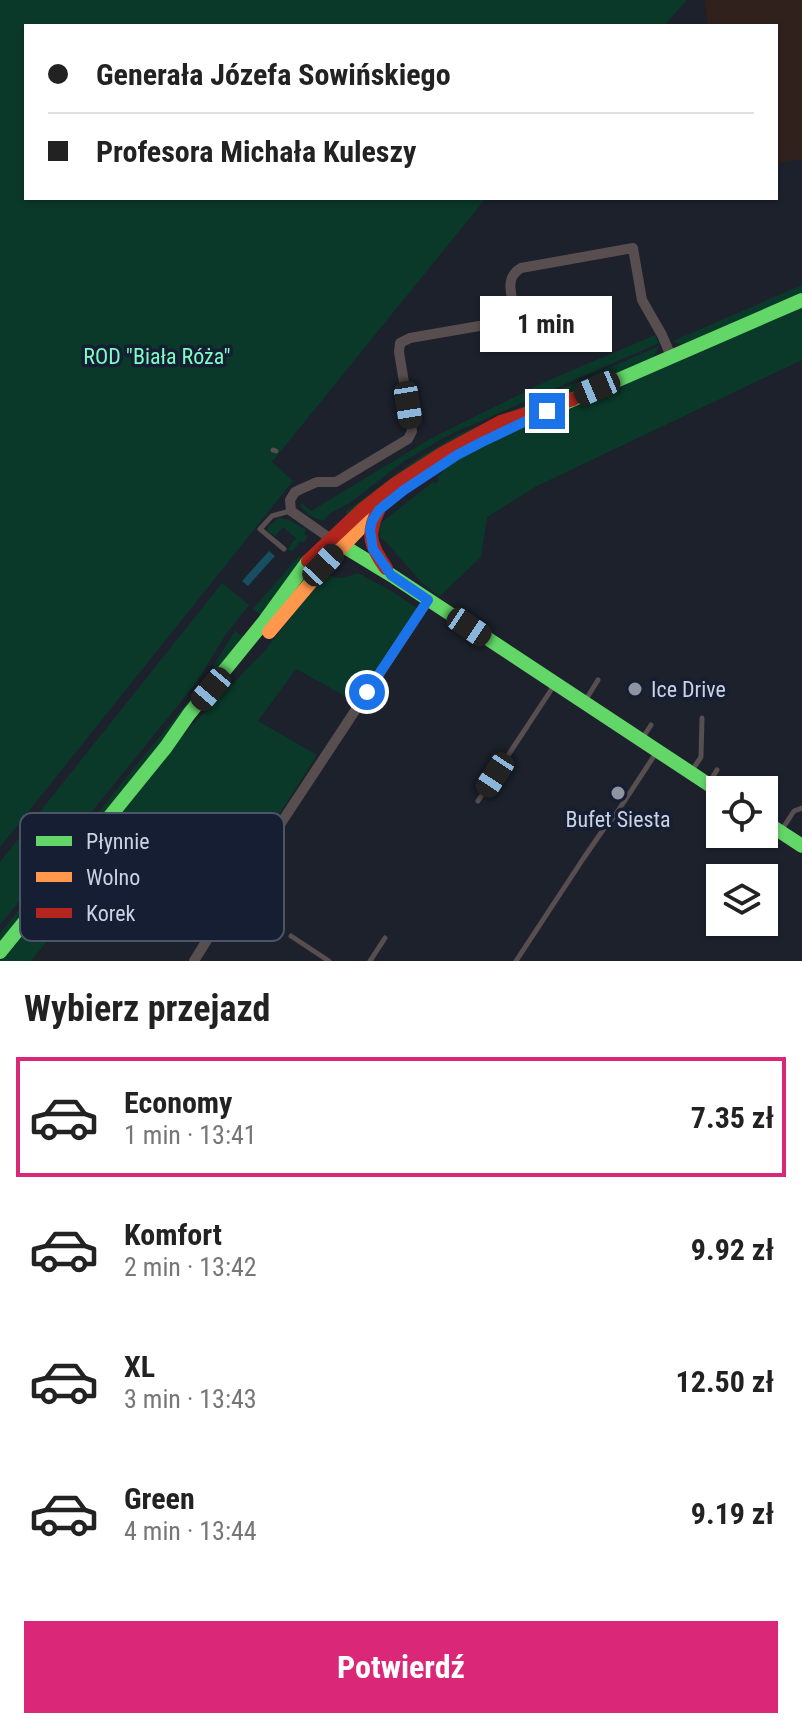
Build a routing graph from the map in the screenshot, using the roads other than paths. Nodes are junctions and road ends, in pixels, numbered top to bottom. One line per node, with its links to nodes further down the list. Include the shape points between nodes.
1 (802, 300): 2 (main road)
2 (671, 356): 3 (main road); 4 (street, via 642,300 633,248 521,268 510,280 515,317 400,343 412,431 408,439 336,482 301,489)
3 (573, 399): 5 (main road, via 457,455); 6 (main road, via 501,422 442,454 362,510)
4 (290, 508): 6 (street); 7 (lane, via 260,529)
5 (379, 510): 6 (main road); 8 (main road, via 370,540)
6 (336, 542): 8 (main road); 16 (main road, via 316,575 224,688); 16 (main road, via 312,556)
7 (284, 549)
8 (391, 575): 9 (main road)
9 (428, 600): 11 (main road); 25 (street)
10 (598, 680): 12 (lane)
11 (555, 683): 12 (main road); 22 (lane)
12 (584, 702): 15 (main road)
13 (702, 718): 19 (lane, via 701,757)
14 (651, 725): 15 (lane)
15 (641, 739): 17 (main road)
16 (166, 747): 24 (main road)
17 (658, 751): 19 (main road); 36 (lane)
18 (717, 770): 20 (lane)
19 (691, 772): 21 (main road)
20 (716, 776)
21 (706, 782)
22 (478, 801)
23 (802, 808): 26 (lane)
24 (113, 813)
25 (284, 819)
26 (780, 832): 27 (main road)
27 (802, 846)
28 (20, 927): 32 (main road)
29 (291, 936): 34 (lane)
30 (385, 938): 35 (lane)
31 (206, 941): 33 (street)
32 (0, 952)
33 (194, 961)
34 (329, 961)
35 (370, 961)
36 (516, 961)

